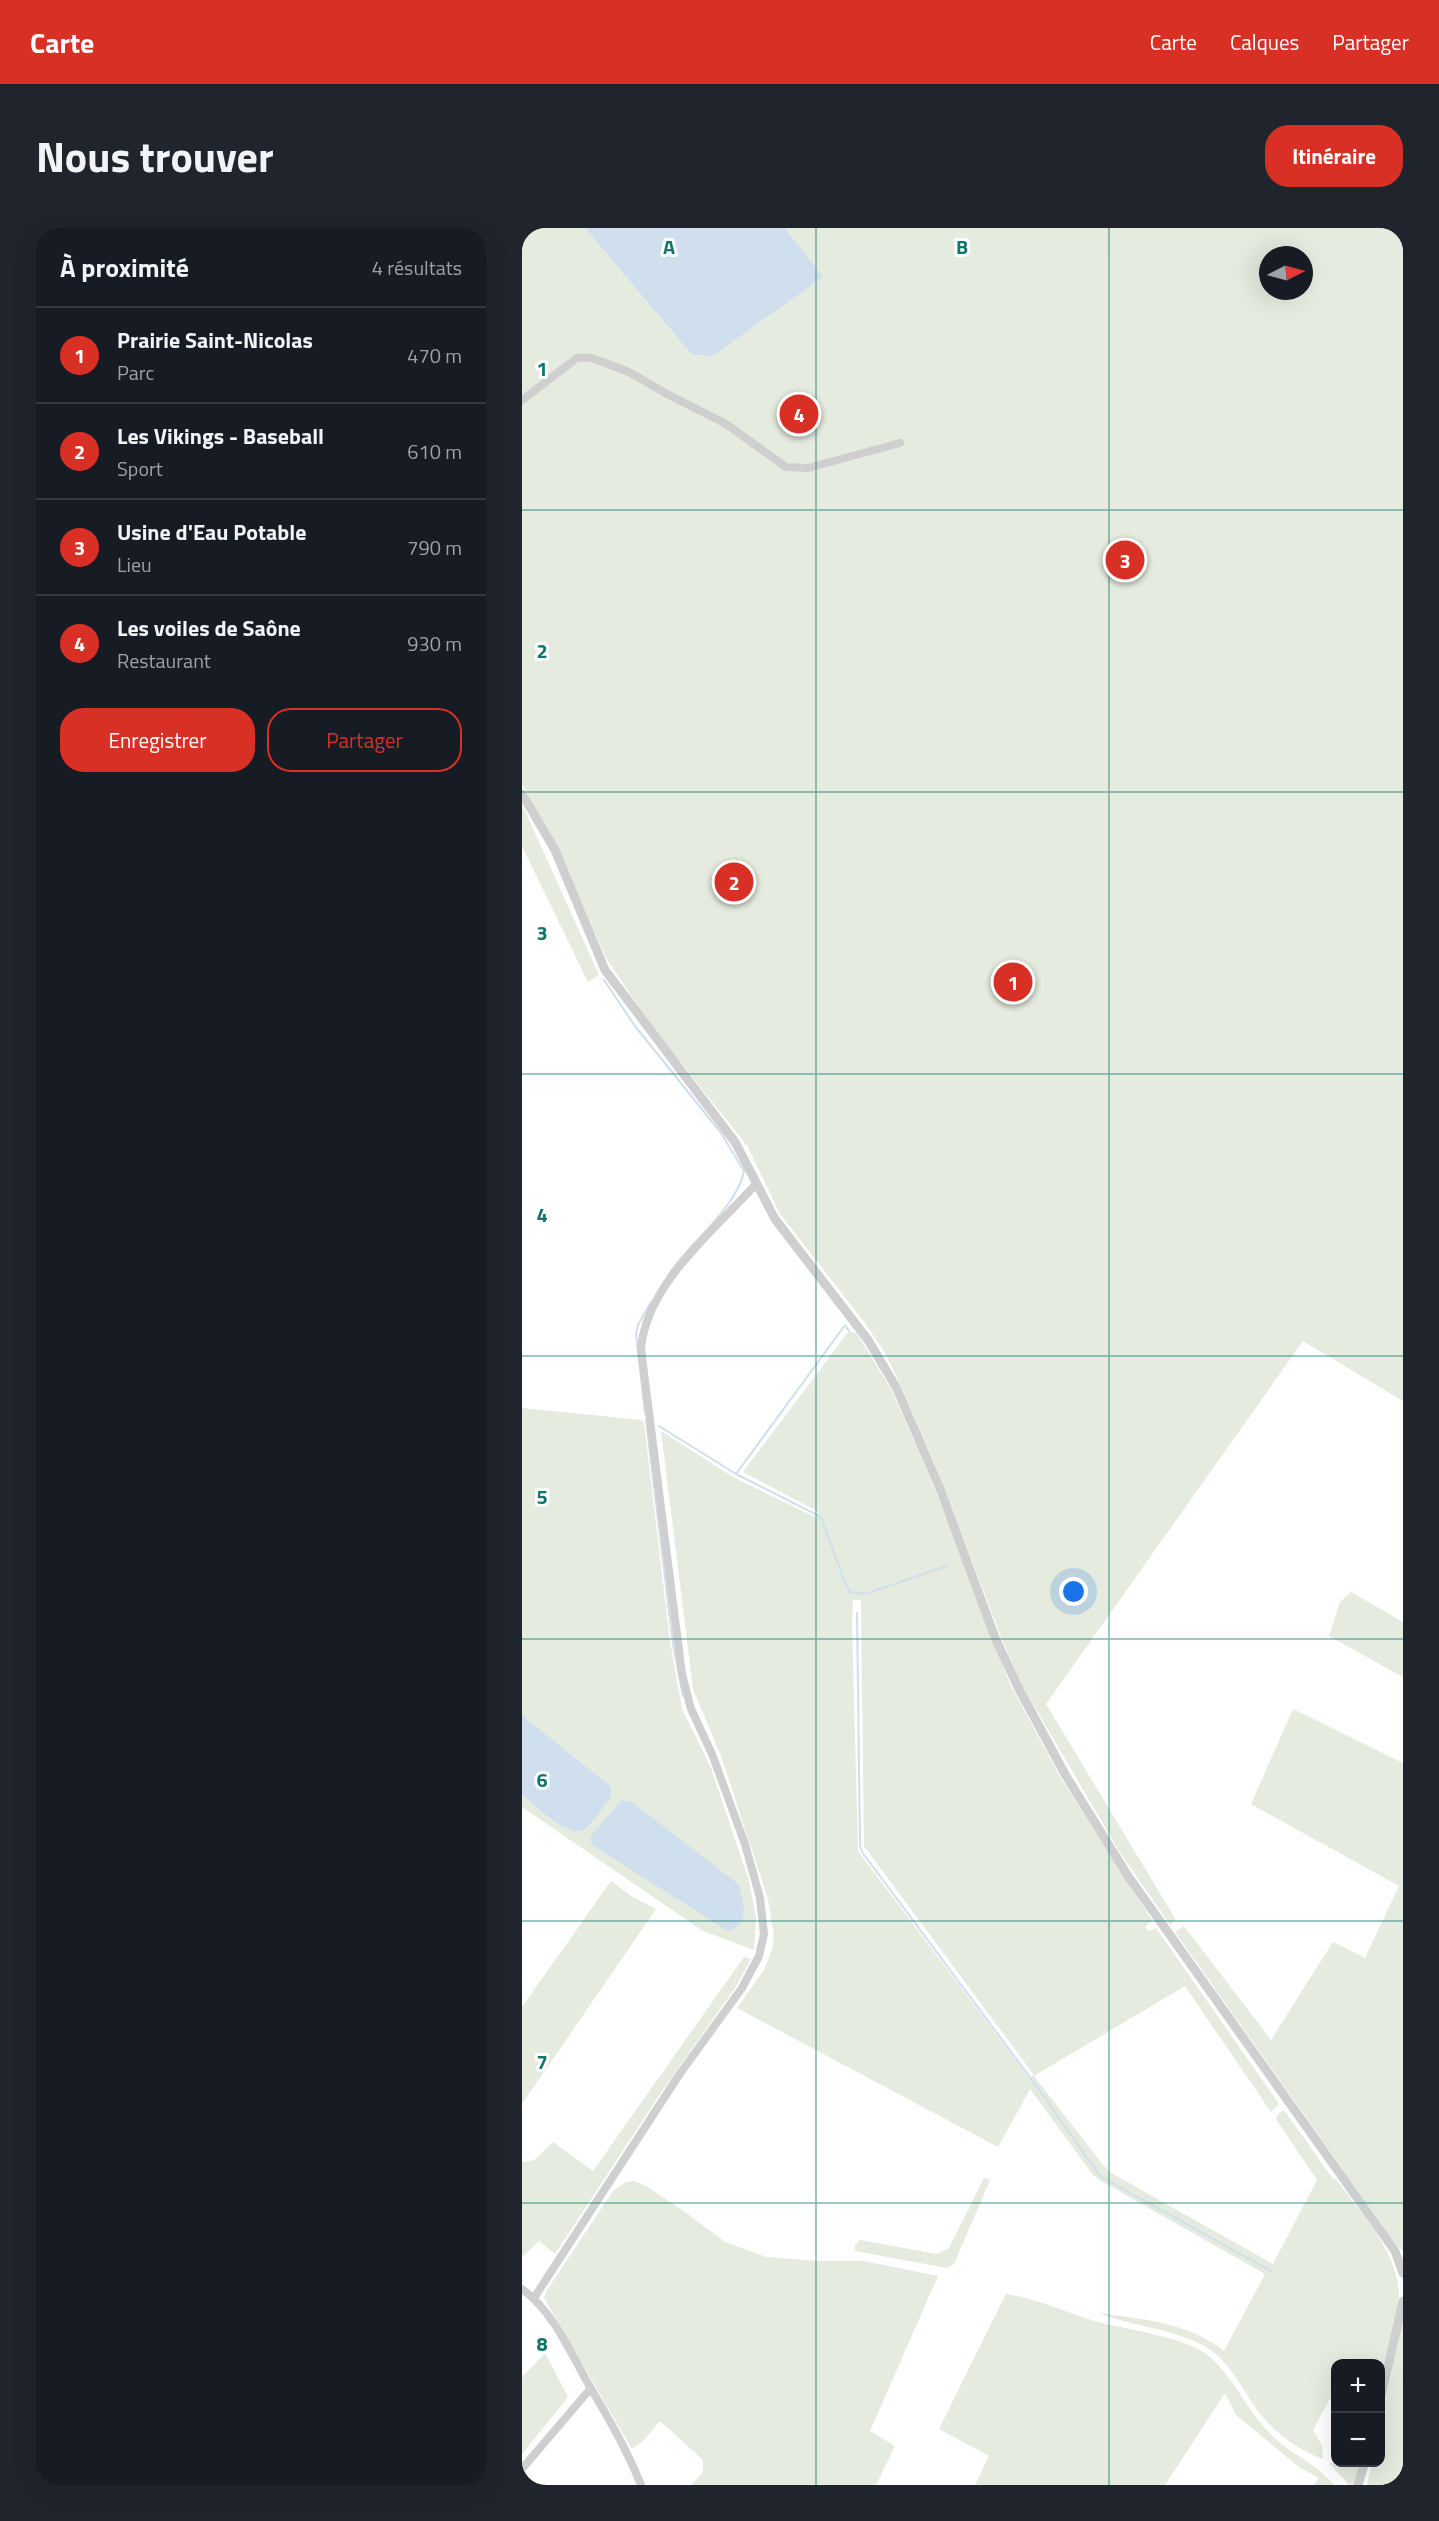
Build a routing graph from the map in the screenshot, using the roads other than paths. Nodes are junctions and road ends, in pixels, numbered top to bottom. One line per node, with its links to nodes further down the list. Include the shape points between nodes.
1 (522, 400): 2 (street, via 576,358 592,358 629,372 726,424 786,467 808,468)
2 (900, 443)
3 (522, 794): 4 (street, via 555,850 605,970 735,1142)
4 (756, 1184): 5 (street, via 793,1245 868,1340 896,1388 939,1486 996,1640 1066,1776 1128,1876 1395,2251); 7 (street, via 685,1260 648,1317 641,1349 682,1674 691,1709 745,1844 760,1898 764,1934 759,1956 742,1988 679,2075)
5 (1403, 2273)
6 (522, 2289): 7 (street)
7 (534, 2298): 10 (street)
8 (1403, 2301): 9 (street)
9 (1385, 2380)
10 (591, 2388): 12 (street); 13 (street, via 629,2455)
11 (1364, 2467): 14 (street)
12 (522, 2469)
13 (641, 2485)
14 (1358, 2485)

